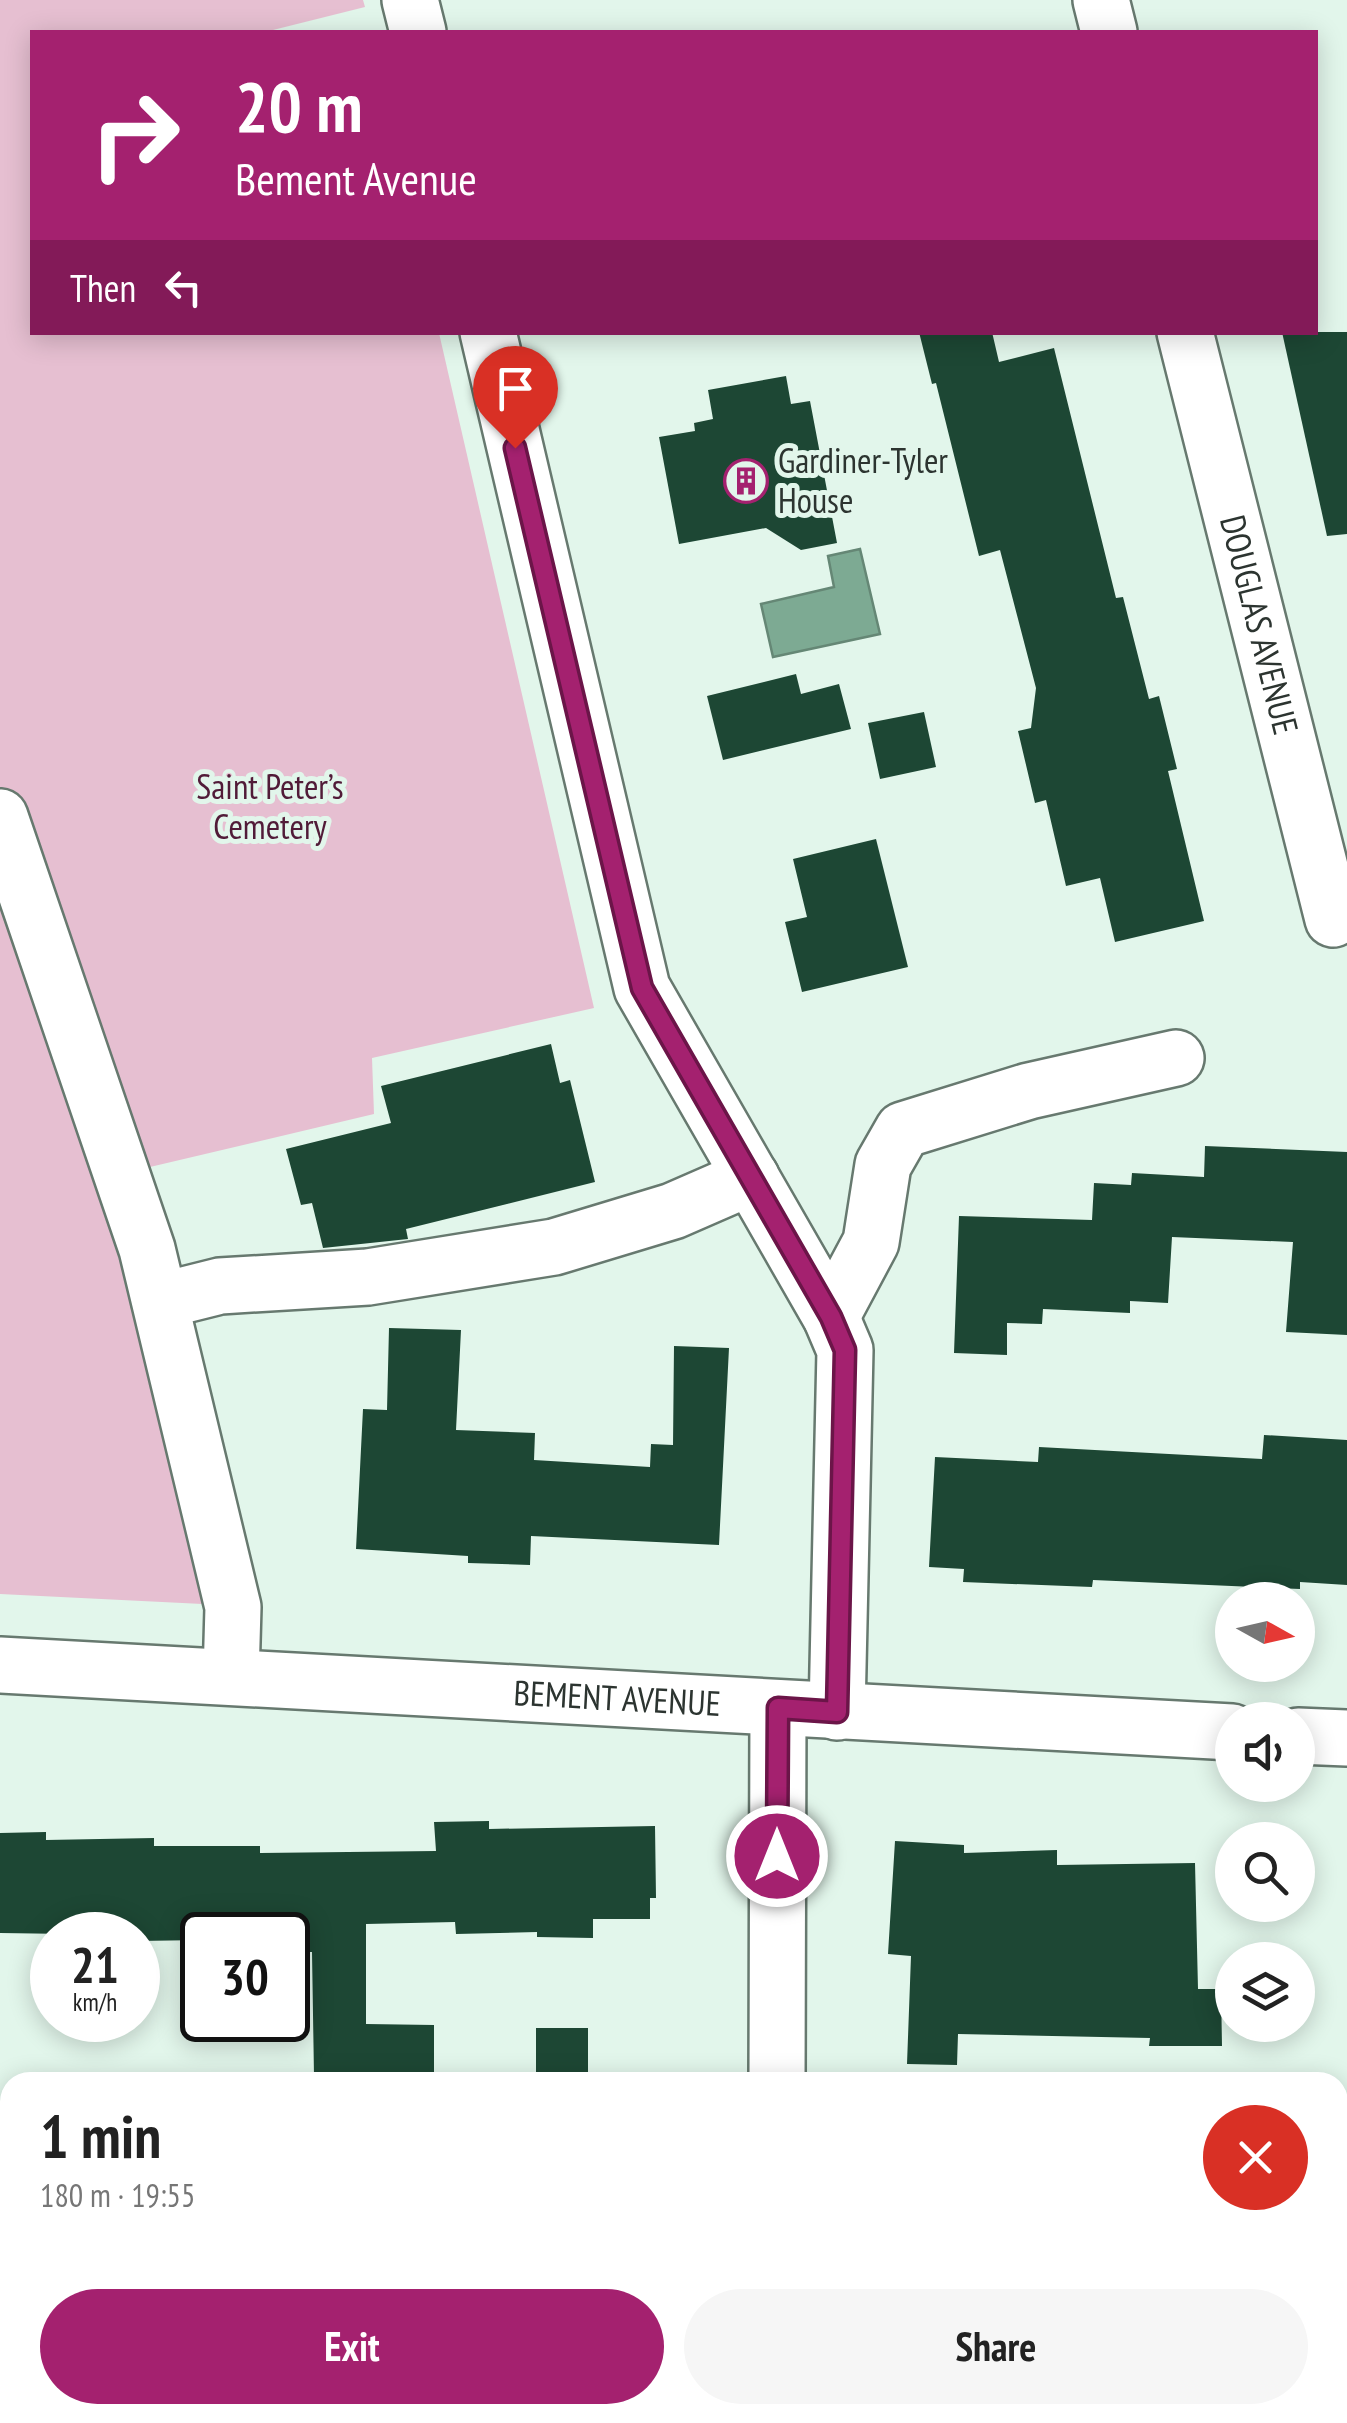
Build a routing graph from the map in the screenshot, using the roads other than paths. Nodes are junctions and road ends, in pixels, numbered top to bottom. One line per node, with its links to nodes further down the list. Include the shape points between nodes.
1 (410, 0): 3 (street)
2 (1101, 0): 4 (street)
3 (418, 30)
4 (1108, 30)
5 (489, 335): 10 (street, via 642,988)
6 (1186, 335): 8 (street, DOUGLAS AVENUE)
7 (0, 818): 11 (street)
8 (1332, 919)
9 (1176, 1058): 12 (street, via 1029,1091 903,1130 883,1165 871,1242)
10 (751, 1177): 11 (street, via 554,1247 368,1276 220,1286); 12 (street)
11 (160, 1301): 14 (street, via 233,1607)
12 (831, 1317): 16 (street, via 845,1350)
13 (0, 1666): 14 (street, BEMENT AVENUE)
14 (231, 1678): 15 (street, BEMENT AVENUE)
15 (778, 1708): 16 (street, BEMENT AVENUE); 20 (street)
16 (837, 1712): 17 (street, BEMENT AVENUE)
17 (1215, 1731)
18 (1315, 1737): 19 (street)
19 (1347, 1738)
20 (777, 2072)

